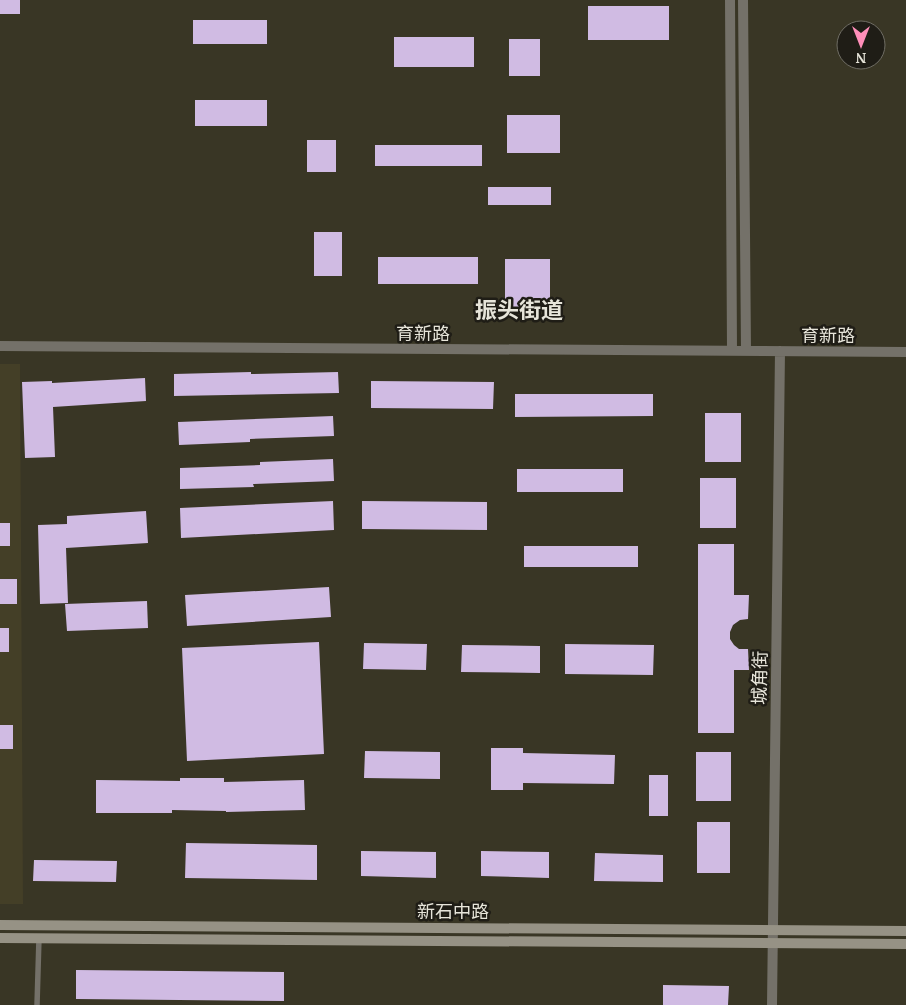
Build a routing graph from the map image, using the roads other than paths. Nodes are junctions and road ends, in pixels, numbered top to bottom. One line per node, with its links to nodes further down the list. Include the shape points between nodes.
1 (730, 0): 4 (street)
2 (744, 0): 5 (street)
3 (0, 346): 4 (street, 育新路)
4 (732, 350): 5 (street, 育新路)
5 (746, 351): 6 (street, 育新路)
6 (780, 351): 7 (street, 育新路); 9 (street, 城角街)
7 (906, 352)
8 (0, 925): 9 (main road, 新石中路)
9 (772, 929): 10 (main road, 新石中路); 13 (street, 城角街)
10 (906, 931)
11 (0, 938): 12 (main road, 新石中路)
12 (39, 938): 13 (main road, 新石中路); 15 (lane)
13 (773, 942): 14 (main road, 新石中路); 16 (street, 城角街)
14 (906, 944)
15 (38, 1005)
16 (772, 1005)

